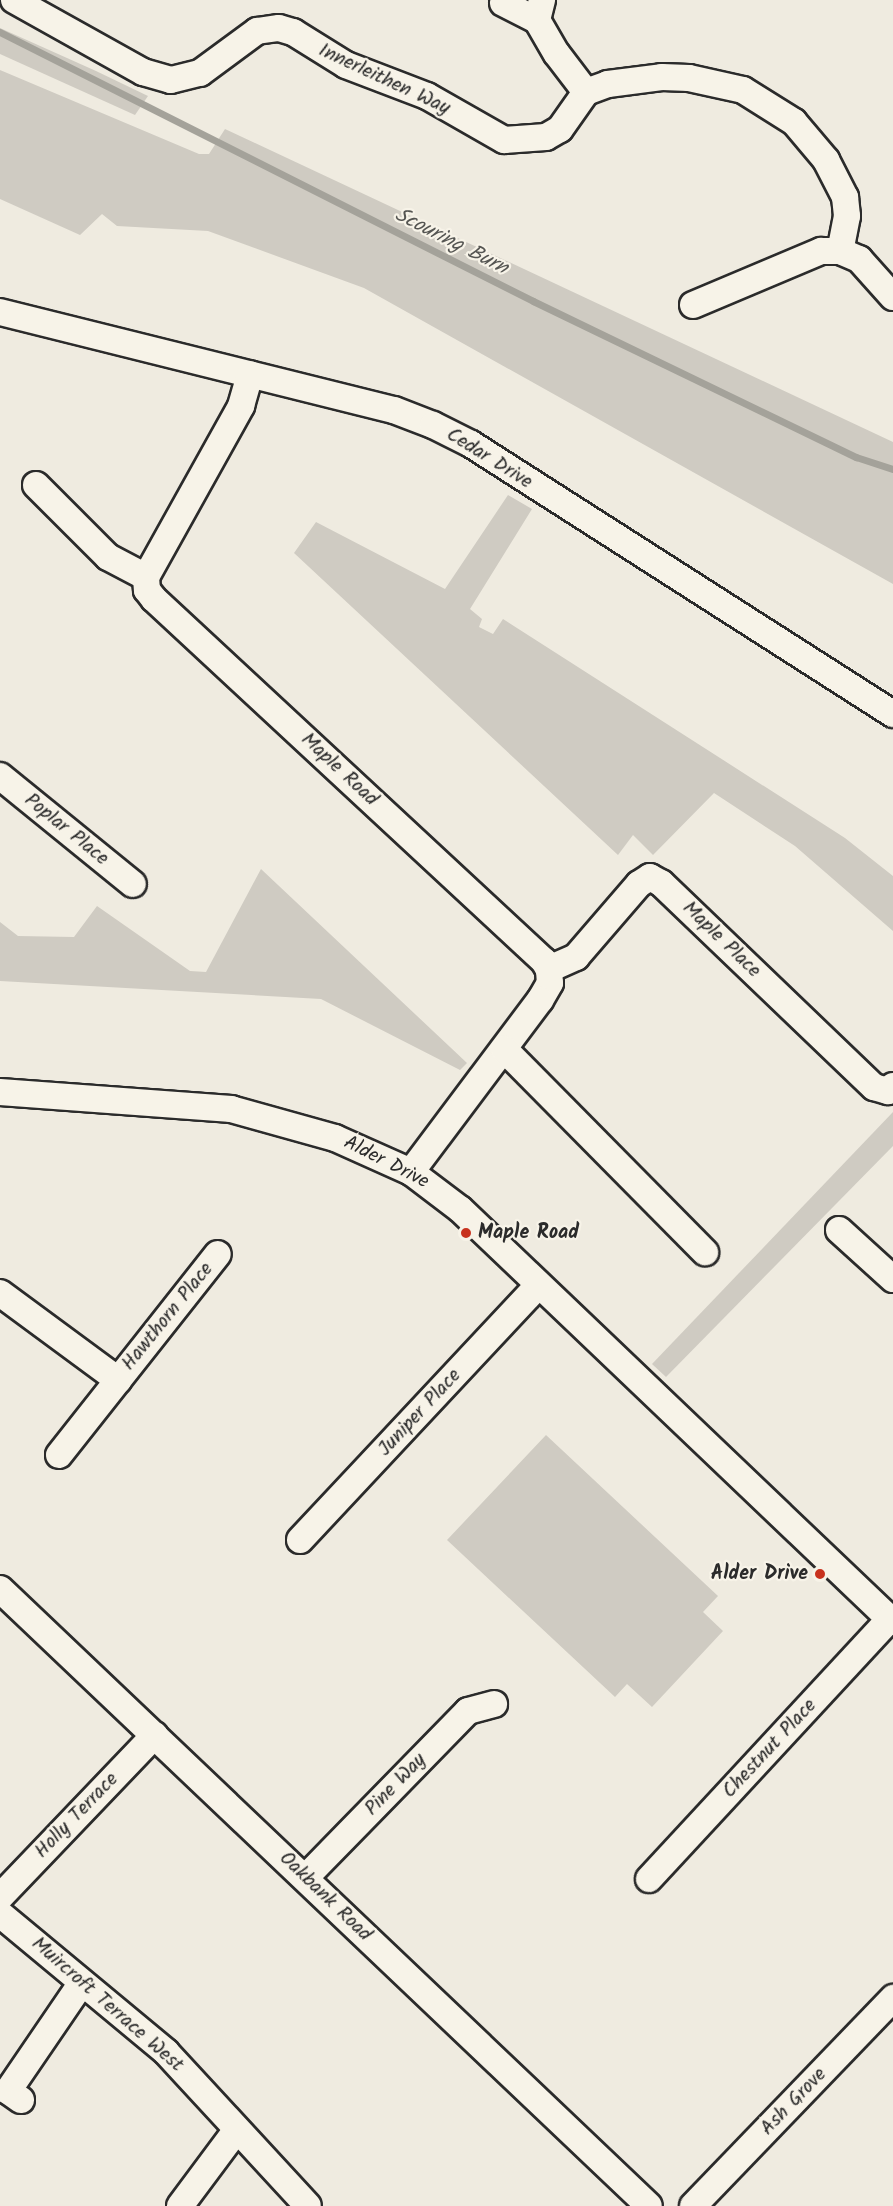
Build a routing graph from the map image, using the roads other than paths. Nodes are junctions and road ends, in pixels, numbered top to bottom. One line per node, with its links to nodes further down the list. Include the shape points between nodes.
1 (14, 0): 4 (street, Innerleithen Way, via 143,72 171,80 200,73 257,31 279,28 293,32 346,65 427,96 504,140 531,140 560,129)
2 (503, 3): 3 (street)
3 (539, 10): 4 (street, via 556,54)
4 (586, 92): 5 (street, via 634,80 689,78 743,90 768,102 794,122 826,160 845,197 847,216)
5 (840, 251): 6 (street, via 859,259); 7 (street, via 821,251)
6 (893, 297)
7 (693, 305)
8 (0, 312): 9 (street, Cedar Drive)
9 (250, 374): 11 (street, via 241,406); 12 (street, Cedar Drive, via 394,410 471,444)
10 (36, 485): 11 (street, via 108,557)
11 (146, 577): 15 (street, Maple Road, via 147,590 154,599)
12 (893, 714)
13 (0, 776): 14 (street, Poplar Place)
14 (132, 884)
15 (549, 969): 16 (street, via 546,991); 17 (street, Maple Place, via 576,957 639,884 650,878 661,883 874,1087 888,1091)
16 (504, 1049): 19 (street); 21 (street)
17 (893, 1086)
18 (0, 1092): 19 (street, Alder Drive, via 231,1109 335,1138)
19 (411, 1172): 24 (street, Alder Drive, via 446,1196)
20 (839, 1230): 23 (street)
21 (705, 1252)
22 (218, 1254): 26 (street, Hawthorn Place)
23 (893, 1279)
24 (539, 1286): 28 (street, Juniper Place); 30 (street, Alder Drive)
25 (0, 1293): 26 (street, Hawthorn Place)
26 (118, 1380): 27 (street, Hawthorn Place)
27 (59, 1455)
28 (300, 1540)
29 (0, 1589): 32 (street, Oakbank Road)
30 (891, 1620): 34 (street, Chestnut Place)
31 (494, 1704): 33 (street, Pine Way, via 468,1710)
32 (155, 1735): 33 (street, Oakbank Road); 35 (street, Holly Terrace)
33 (305, 1878): 43 (street, Oakbank Road)
34 (649, 1879)
35 (0, 1897)
36 (0, 1914): 37 (street, Muircroft Terrace West)
37 (81, 1984): 39 (street); 40 (street, Muircroft Terrace West, via 166,2052)
38 (893, 1998): 44 (street, Ash Grove)
39 (10, 2092)
40 (236, 2131): 41 (street); 42 (street, Muircroft Terrace West)
41 (180, 2206)
42 (308, 2206)
43 (649, 2206)
44 (693, 2206)

